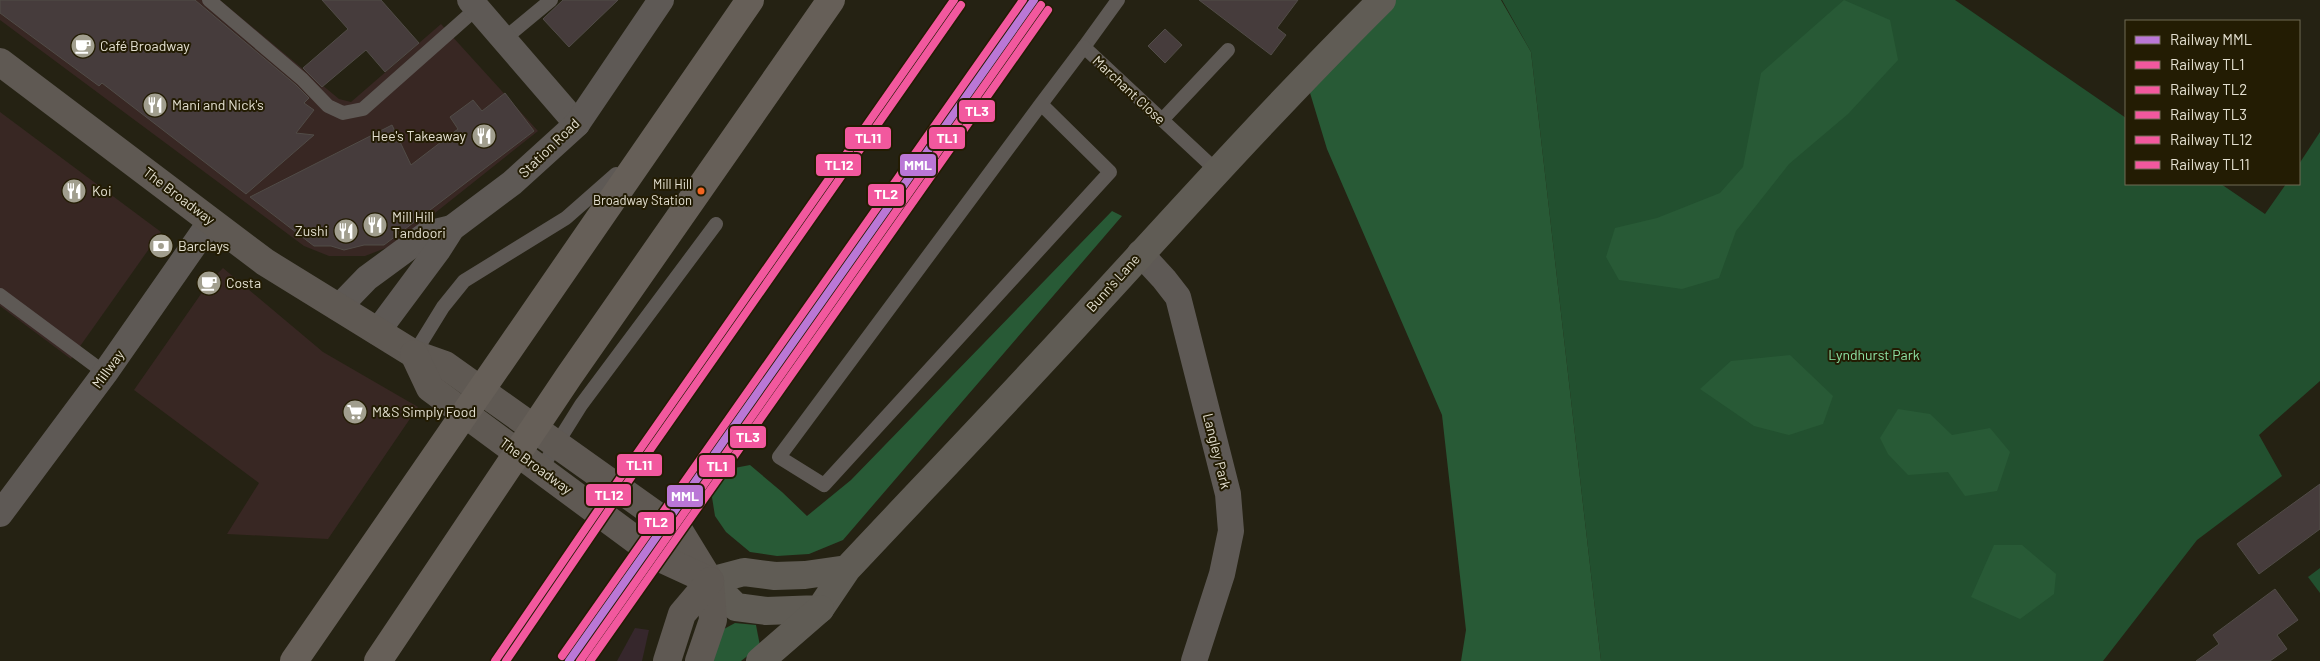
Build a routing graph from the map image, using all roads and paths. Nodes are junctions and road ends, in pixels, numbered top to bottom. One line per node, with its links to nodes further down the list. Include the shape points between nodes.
1 (209, 0): 8 (lane, via 302,79 328,106 343,113 363,109)
2 (551, 0): 9 (lane)
3 (661, 0): 15 (street, Station Road)
4 (750, 0): 35 (highway)
5 (832, 0): 36 (highway, via 569,376)
6 (1118, 0): 10 (lane, Marchant Close)
7 (1382, 0): 16 (street, Bunn's Lane, via 1308,73)
8 (473, 4): 9 (street)
9 (504, 40): 15 (street)
10 (1084, 47): 13 (lane); 14 (lane, Marchant Close)
11 (1228, 50): 14 (lane)
12 (0, 62): 18 (main road, The Broadway)
13 (1041, 104): 13 (lane, via 1110,172 824,485 779,457)
14 (1162, 120): 16 (lane, Marchant Close)
15 (577, 124): 20 (street, Station Road, via 512,183)
16 (1217, 172): 21 (street, Bunn's Lane)
17 (616, 174): 25 (lane, via 566,218 464,281)
18 (211, 221): 23 (main road, The Broadway, via 265,262); 26 (street, Millway)
19 (716, 224): 27 (lane)
20 (452, 228): 23 (street, Station Road, via 427,234 367,278); 24 (street, Station Road)
21 (1140, 253): 32 (street, Bunn's Lane); 40 (street, Langley Park, via 1178,297 1228,494 1231,531 1222,574)
22 (0, 295): 26 (lane)
23 (338, 308): 24 (main road, The Broadway)
24 (377, 332): 25 (main road, The Broadway)
25 (414, 354): 28 (main road, The Broadway, via 445,365); 30 (main road, The Broadway, via 430,388)
26 (105, 374): 31 (street, Millway)
27 (581, 405): 28 (lane); 29 (lane)
28 (512, 413): 29 (main road, The Broadway)
29 (558, 445): 30 (lane); 33 (main road, The Broadway, via 680,532)
30 (541, 469): 33 (main road, The Broadway, via 660,558)
31 (0, 514)
32 (847, 569): 33 (street, via 785,576 744,572); 34 (street, Bunn's Lane)
33 (710, 582): 34 (street, via 736,607 766,612); 37 (main road, via 682,614); 38 (main road, via 713,620)
34 (820, 609): 39 (street, Bunn's Lane)
35 (294, 661)
36 (378, 661)
37 (667, 661)
38 (699, 661)
39 (760, 661)
40 (1194, 661)

